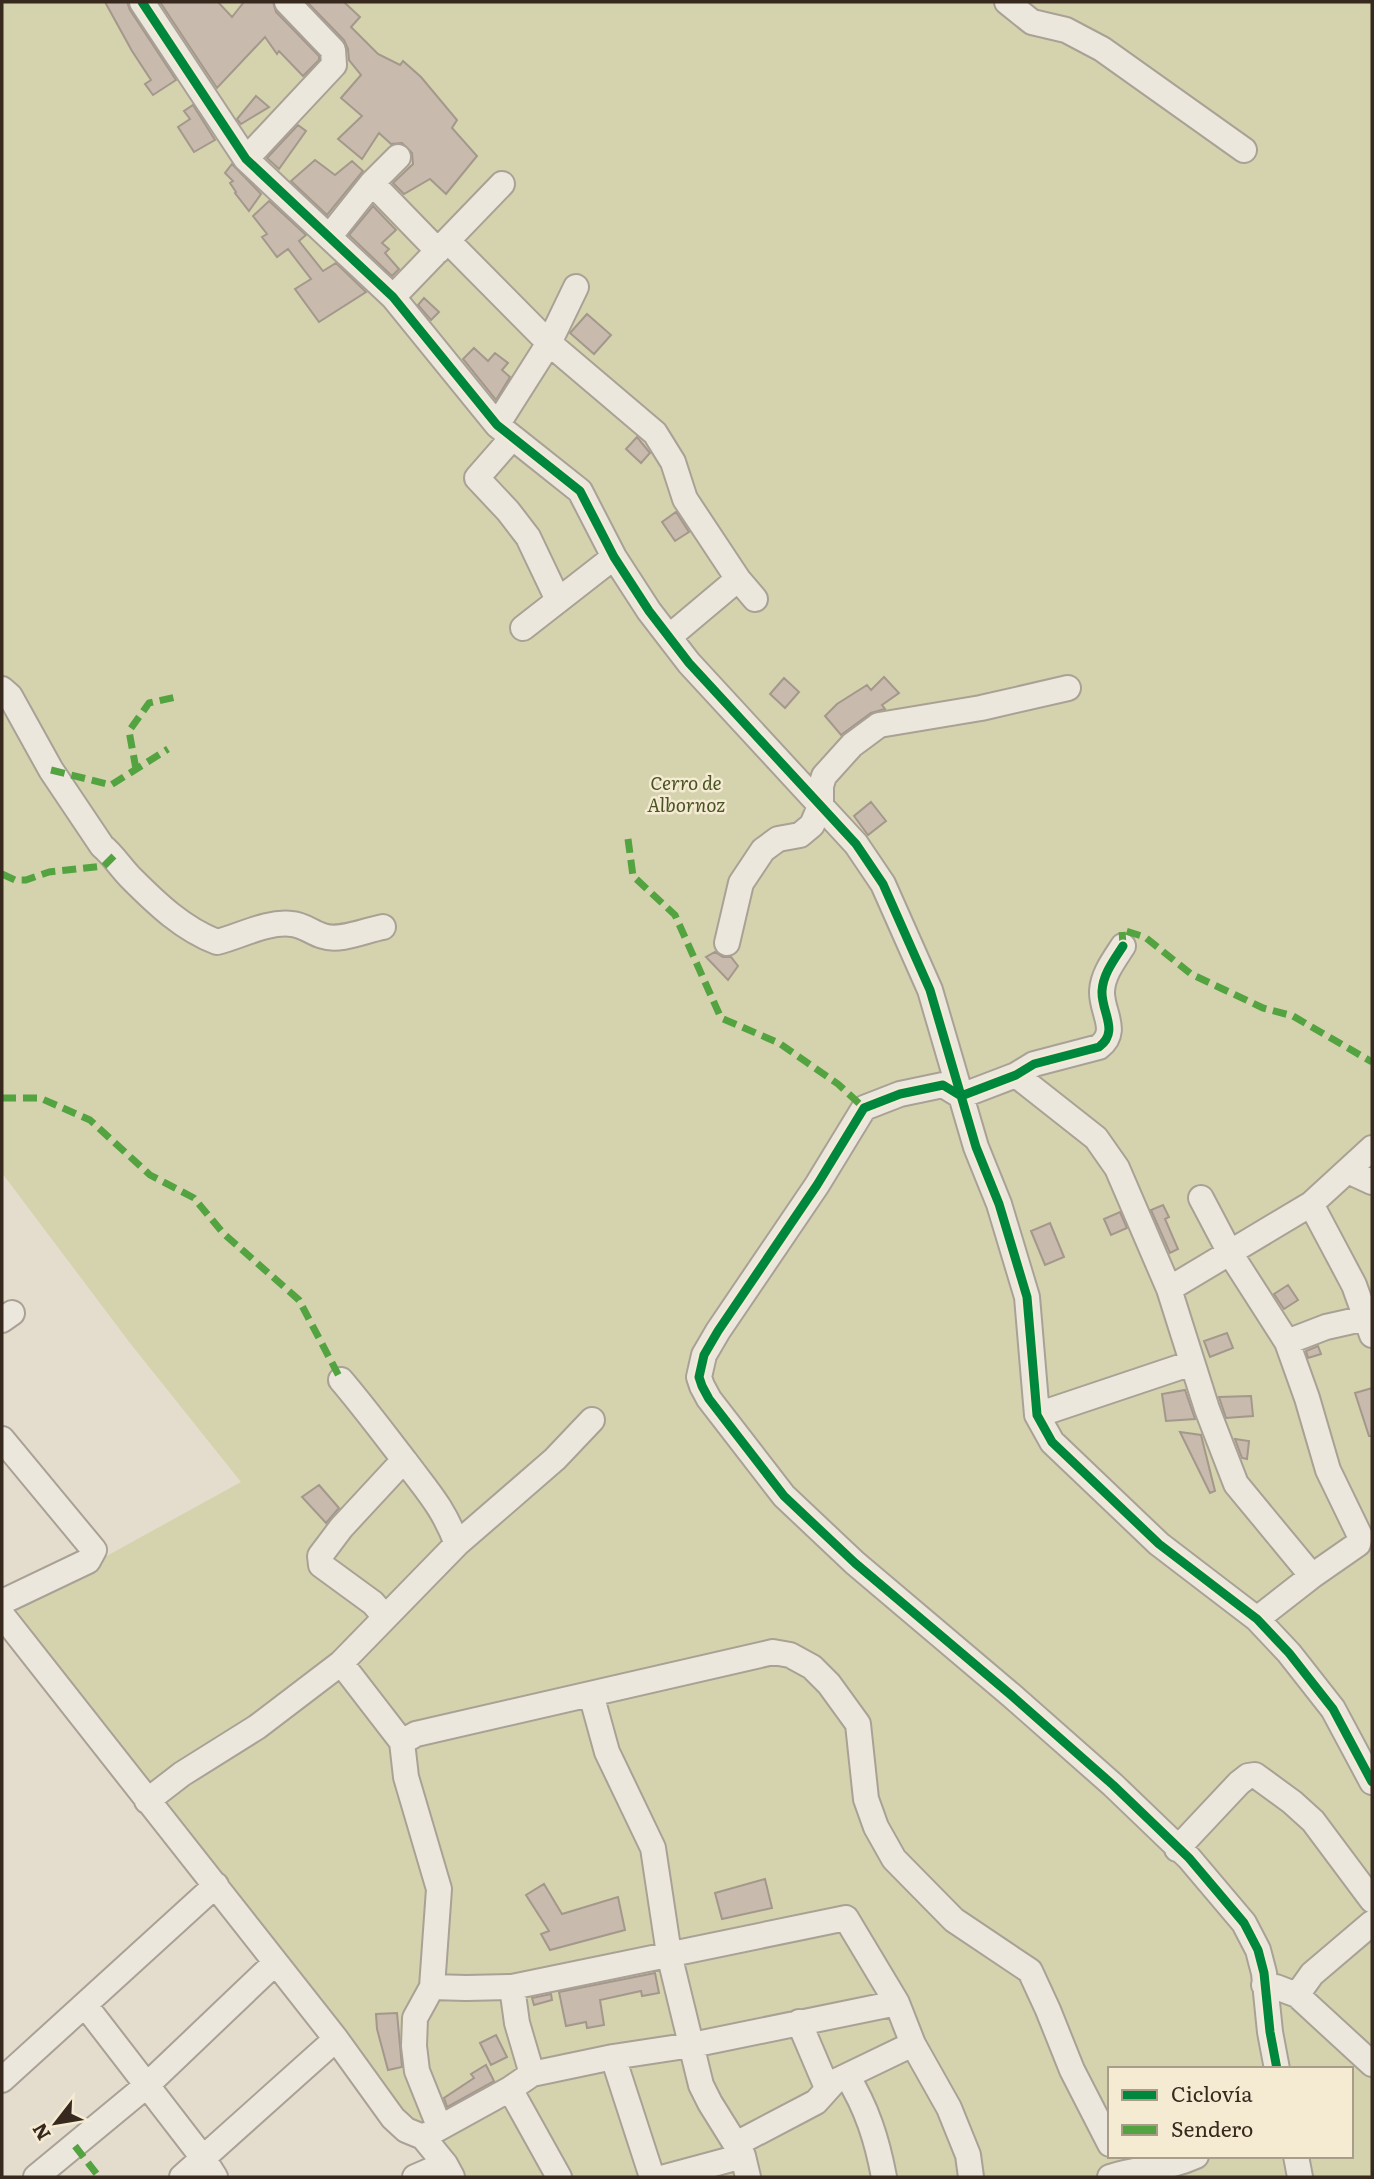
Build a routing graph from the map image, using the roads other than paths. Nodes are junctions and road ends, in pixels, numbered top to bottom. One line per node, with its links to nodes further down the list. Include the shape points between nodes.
1 (142, 2): 6 (street)
2 (287, 2): 6 (street, via 333,50 334,65)
3 (1007, 2): 4 (street, via 1032,22 1066,30 1102,49)
4 (1244, 150)
5 (398, 157): 7 (street)
6 (246, 159): 9 (street)
7 (372, 183): 9 (street); 10 (street)
8 (502, 184): 10 (street)
9 (329, 237): 12 (street)
10 (443, 246): 12 (street); 13 (street)
11 (576, 287): 13 (street)
12 (393, 297): 14 (street)
13 (550, 343): 14 (street); 16 (street, via 655,433 673,462 685,499)
14 (504, 431): 15 (street, via 580,491); 18 (street, via 477,478 528,537)
15 (614, 557): 18 (street); 20 (street)
16 (738, 579): 17 (street); 20 (street)
17 (755, 599)
18 (558, 600): 19 (street)
19 (523, 628)
20 (669, 637): 23 (street)
21 (1068, 688): 23 (street, via 879,725 824,776)
22 (2, 689): 24 (street, via 102,846 183,925 217,942 291,924 325,937)
23 (821, 804): 25 (street, via 807,830 778,839 763,850 741,883); 28 (street, via 883,884 930,990)
24 (383, 927)
25 (727, 943)
26 (1122, 946): 27 (street, via 1106,973 1102,992 1110,1034 1106,1042)
27 (1016, 1075): 28 (street); 35 (street, via 1096,1138 1117,1168)
28 (961, 1096): 40 (street, via 1027,1297); 55 (street, via 943,1085 864,1108 718,1331 704,1355 699,1377 709,1399 784,1496 1113,1785)
29 (1372, 1148): 30 (street)
30 (1348, 1171): 31 (street); 33 (street)
31 (1372, 1182)
32 (1201, 1198): 34 (street)
33 (1311, 1204): 34 (street); 36 (street, via 1354,1285)
34 (1230, 1253): 35 (street); 37 (street)
35 (1169, 1290): 38 (street)
36 (1369, 1327): 37 (street, via 1326,1327)
37 (1287, 1342): 45 (street, via 1328,1470 1360,1536 1358,1544)
38 (1192, 1363): 40 (street); 45 (street, via 1236,1484)
39 (341, 1380): 43 (street)
40 (1037, 1415): 49 (street, via 1052,1442 1158,1544)
41 (592, 1420): 44 (street, via 555,1459)
42 (2, 1439): 46 (street, via 94,1549 88,1561)
43 (404, 1460): 44 (street, via 447,1518); 48 (street, via 320,1556 321,1565)
44 (457, 1544): 48 (street)
45 (1312, 1576): 49 (street)
46 (2, 1602)
47 (2, 1615): 54 (street)
48 (385, 1617): 50 (street)
49 (1257, 1619): 53 (street, via 1333,1709)
50 (341, 1663): 52 (street); 54 (street)
51 (590, 1694): 52 (street, via 416,1734); 59 (street, via 607,1752 653,1848); 80 (street, via 773,1652 812,1667 858,1724 866,1799 894,1859 954,1920 1030,1971)
52 (402, 1742): 62 (street, via 406,1777 439,1889)
53 (1372, 1782)
54 (147, 1801): 56 (street)
55 (1177, 1849): 57 (street, via 1239,1783 1255,1775 1313,1821); 61 (street, via 1244,1923 1258,1950)
56 (216, 1885): 60 (street); 66 (street)
57 (1372, 1900)
58 (1372, 1923): 64 (street, via 1312,1974)
59 (669, 1954): 63 (street); 65 (street, via 846,1918); 70 (street)
60 (275, 1963): 68 (street); 77 (street)
61 (1264, 1985): 64 (street); 73 (street)
62 (432, 1987): 63 (street); 79 (street, via 415,2018 414,2046)
63 (512, 1987): 74 (street)
64 (1297, 1995): 72 (street)
65 (897, 2003): 67 (street); 69 (street)
66 (85, 2005): 76 (street); 77 (street)
67 (799, 2022): 70 (street); 75 (street, via 825,2083)
68 (336, 2039): 79 (street, via 393,2118 406,2130); 84 (street)
69 (913, 2044): 75 (street); 94 (street, via 949,2108 968,2155)
70 (692, 2045): 71 (street); 83 (street, via 701,2085)
71 (613, 2057): 74 (street); 91 (street)
72 (1372, 2064)
73 (1277, 2067)
74 (532, 2074): 78 (street)
75 (841, 2079): 83 (street); 93 (street, via 862,2100)
76 (2, 2080)
77 (146, 2086): 84 (street); 87 (street)
78 (510, 2089): 79 (street); 90 (street)
79 (431, 2131): 85 (street)
80 (1108, 2140)
81 (1192, 2158): 86 (street, via 1135,2172)
82 (1296, 2158): 95 (street)
83 (743, 2159): 92 (street)
84 (209, 2168): 88 (street)
85 (448, 2171): 89 (street)
86 (1121, 2171)
87 (36, 2177)
88 (183, 2177)
89 (415, 2177)
90 (559, 2177)
91 (652, 2177)
92 (665, 2177)
93 (884, 2177)
94 (971, 2177)
95 (1300, 2177)

